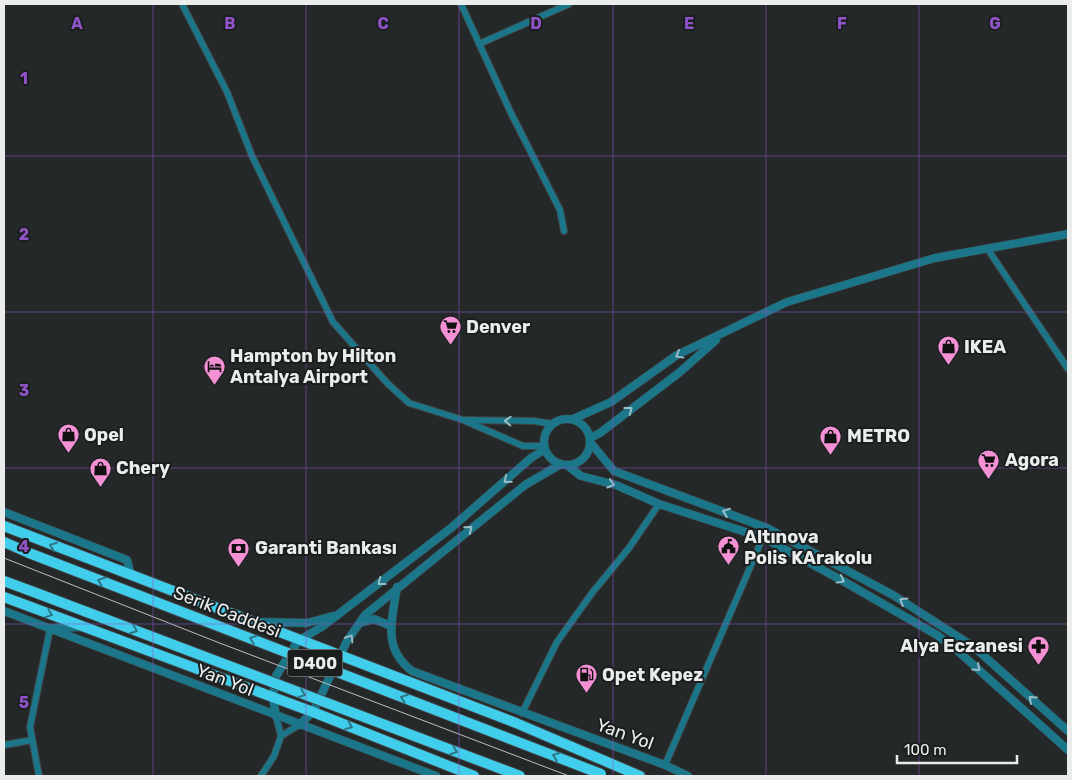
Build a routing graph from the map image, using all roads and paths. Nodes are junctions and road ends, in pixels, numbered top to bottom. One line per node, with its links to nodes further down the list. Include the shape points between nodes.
1 (182, 4): 11 (street, via 227,92 252,156 333,322 409,403)
2 (461, 4): 4 (street)
3 (569, 4): 4 (street)
4 (479, 44): 5 (street, via 560,210)
5 (564, 231)
6 (1068, 234): 7 (street)
7 (987, 248): 8 (street, via 935,258 787,302); 9 (street)
8 (723, 334): 10 (street, one-way to 10, via 677,355 611,402); 13 (street, one-way to 8, via 680,372)
9 (1068, 369)
10 (572, 419): 12 (street, via 562,419); 13 (street, via 587,430)
11 (463, 420): 12 (street, one-way to 11); 14 (street, via 523,446)
12 (553, 424): 14 (street, via 545,434)
13 (590, 440): 15 (street, via 586,456); 19 (street, one-way to 13, via 614,471)
14 (545, 448): 15 (street, via 551,459); 27 (street, one-way to 27, via 450,528)
15 (564, 465): 16 (street, one-way to 16, via 581,476 616,485); 24 (street, one-way to 15, via 525,485)
16 (659, 504): 20 (street); 38 (street, via 557,642)
17 (4, 512): 22 (street, via 127,560)
18 (4, 526): 22 (highway, one-way to 18)
19 (767, 528): 20 (street); 41 (street, one-way to 19, via 954,633 894,595)
20 (764, 538): 45 (street, one-way to 45, via 937,635); 46 (street)
21 (4, 542): 47 (highway, Serik Caddesi / D400, one-way to 21, bridge)
22 (131, 576): 28 (highway)
23 (4, 581): 52 (highway, D400, one-way to 52, bridge)
24 (397, 587): 29 (street); 30 (street, Yan Yol)
25 (4, 597): 31 (highway, one-way to 31)
26 (4, 611): 32 (street, Yan Yol)
27 (338, 615): 28 (street, via 308,623); 33 (street)
28 (248, 622): 33 (highway)
29 (360, 623): 30 (street, via 374,619); 34 (street, one-way to 29)
30 (391, 626): 38 (street, Yan Yol, via 393,650 400,662 412,671)
31 (84, 627): 32 (street); 35 (highway)
32 (50, 628): 39 (street, Yan Yol); 43 (street, via 30,727)
33 (298, 641): 34 (highway); 35 (street, via 276,676)
34 (340, 656): 36 (street); 37 (highway)
35 (273, 698): 36 (highway); 39 (street)
36 (313, 712): 40 (street); 51 (highway, one-way to 51)
37 (489, 713): 38 (street); 53 (highway)
38 (522, 713): 46 (street, Yan Yol)
39 (276, 716): 40 (street, Yan Yol); 42 (street)
40 (299, 724): 42 (street); 50 (street, Yan Yol)
41 (1068, 731)
42 (281, 736): 49 (street, via 274,756)
43 (32, 740): 44 (street); 48 (street)
44 (4, 745)
45 (1068, 750)
46 (665, 765): 54 (street, Yan Yol)
47 (604, 775)
48 (39, 776)
49 (261, 776)
50 (436, 776)
51 (474, 776)
52 (520, 776)
53 (640, 776)
54 (688, 776)

